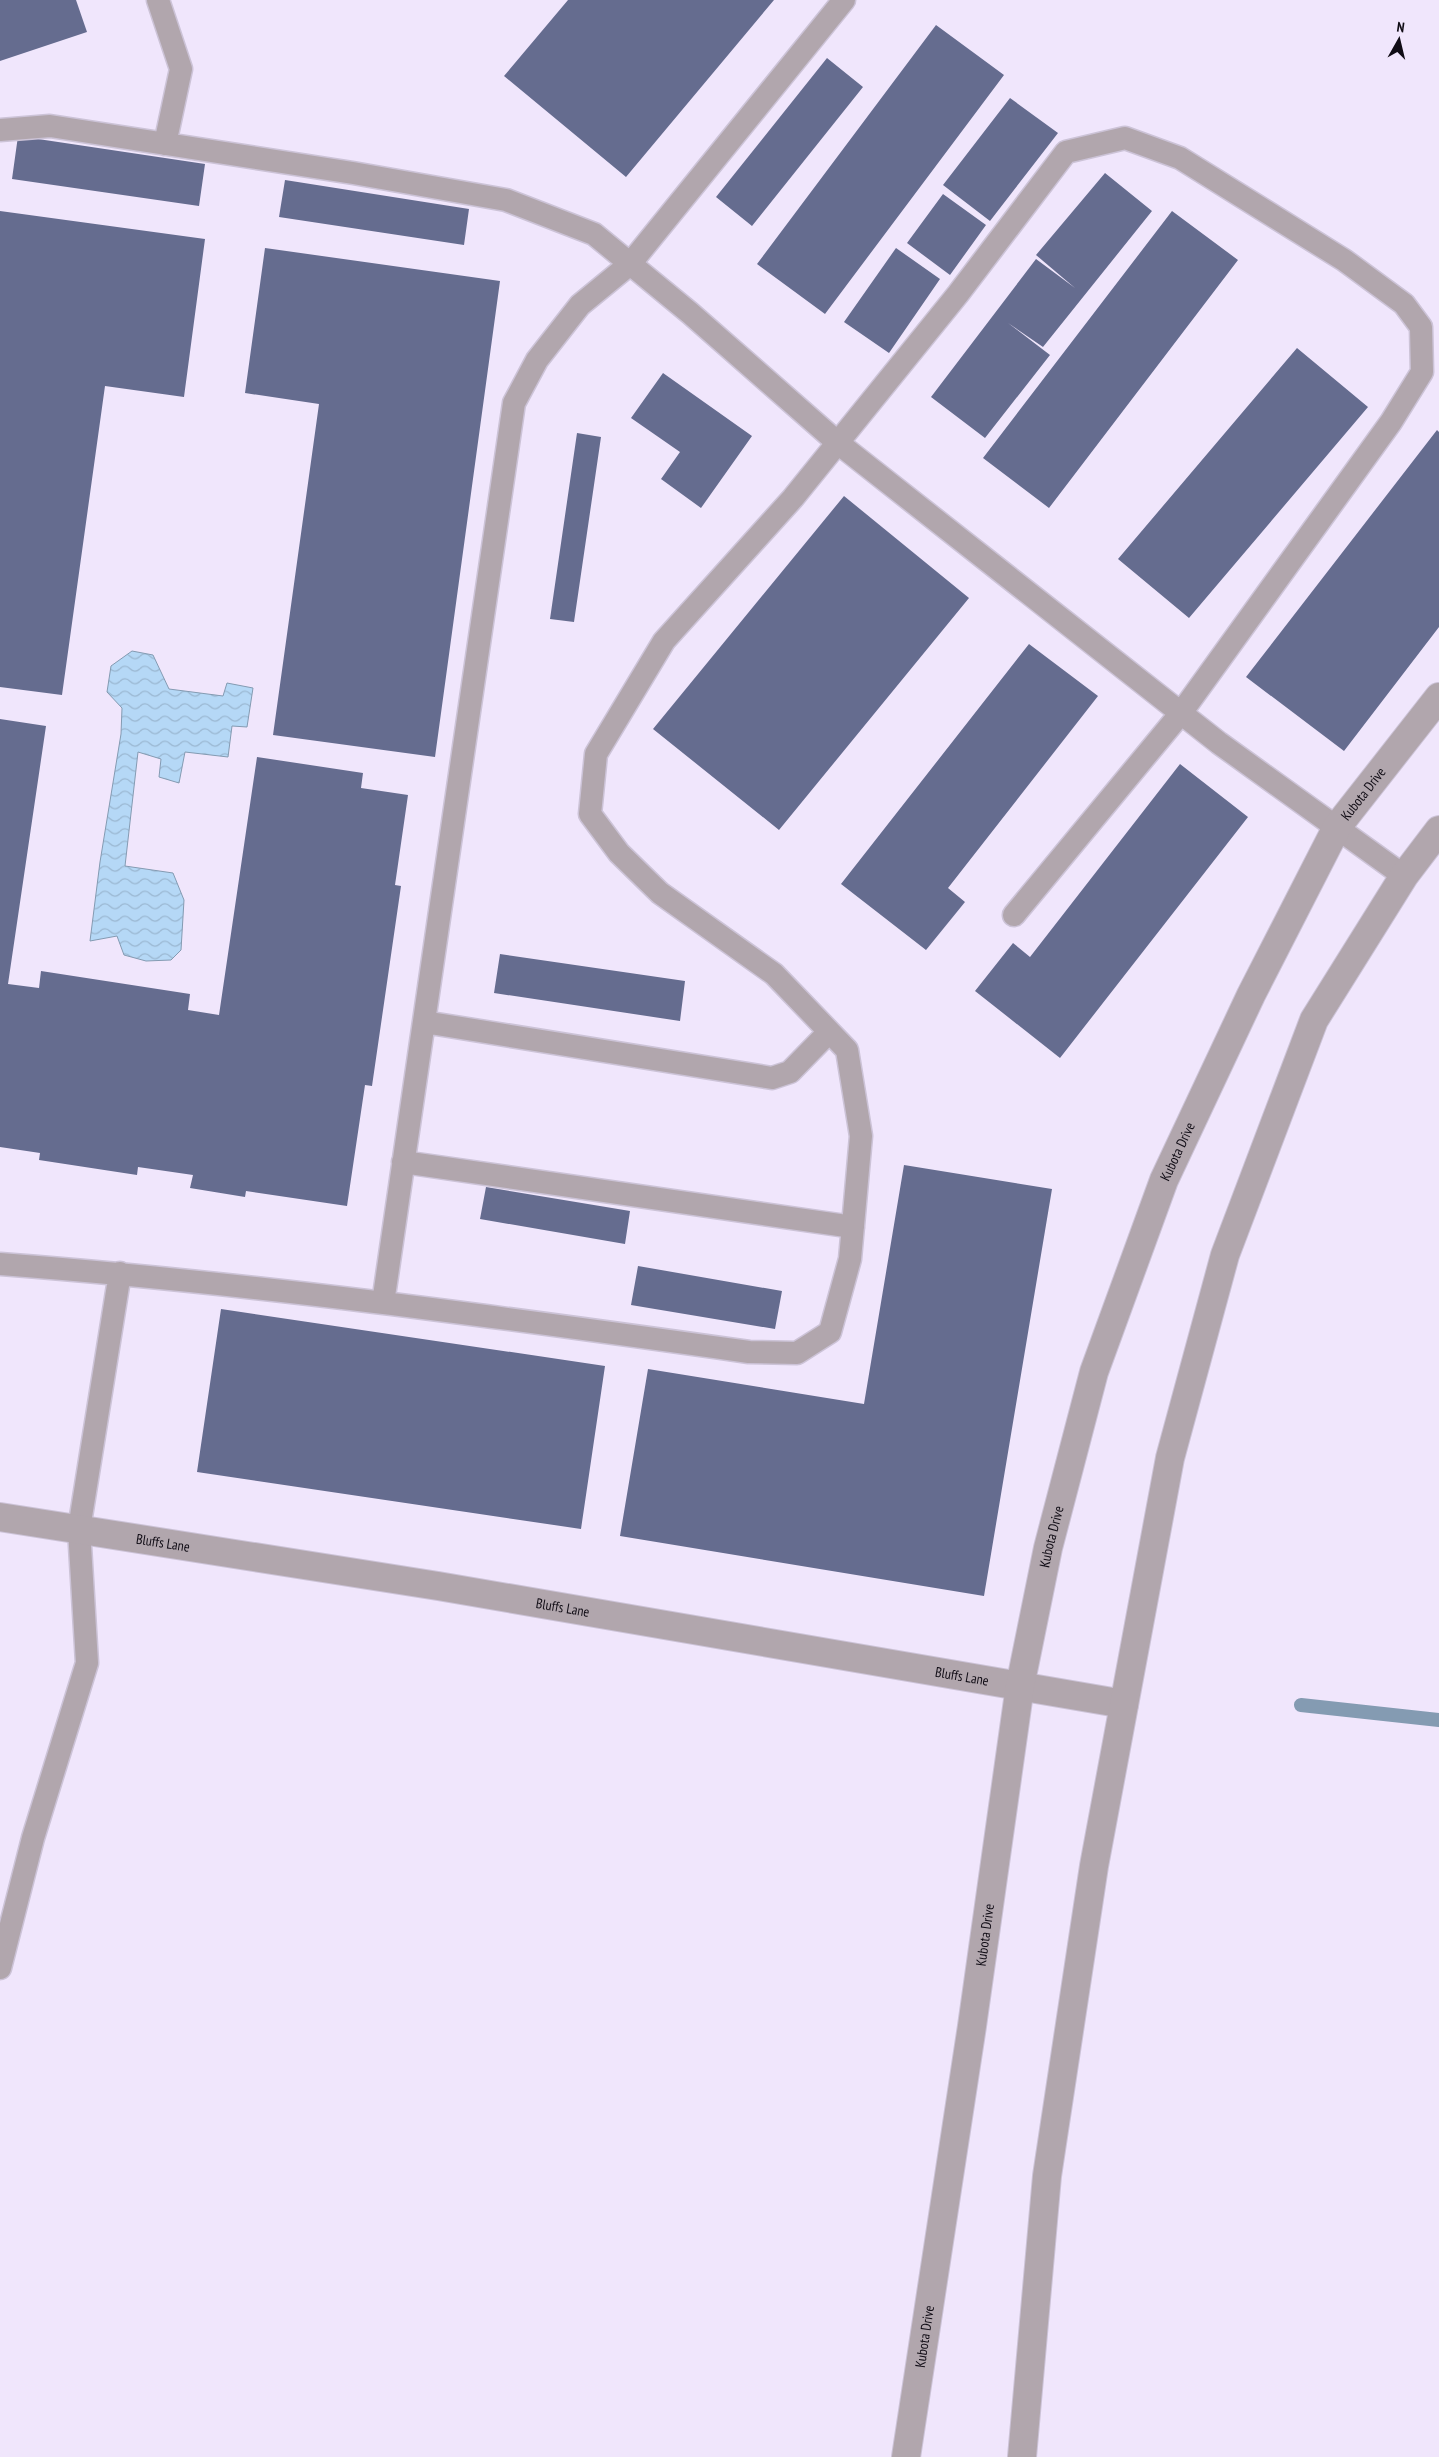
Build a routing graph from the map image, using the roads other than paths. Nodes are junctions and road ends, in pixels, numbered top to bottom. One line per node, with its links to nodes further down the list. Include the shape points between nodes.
1 (158, 0): 4 (lane, via 182,69)
2 (844, 0): 5 (lane)
3 (0, 130): 4 (lane, via 50,126)
4 (165, 144): 5 (lane, via 506,200 594,234)
5 (630, 264): 6 (lane); 13 (lane, via 580,305 537,360 514,403)
6 (838, 443): 8 (lane); 8 (lane, via 958,294 1066,152 1074,150 1125,138 1180,158 1344,260 1404,304 1421,328 1422,372 1391,422); 14 (lane, via 793,498 664,641 596,754 590,814 619,853 660,893 774,974)
7 (1439, 697): 9 (street, Kubota Drive)
8 (1181, 713): 9 (lane); 12 (lane)
9 (1337, 827): 11 (lane); 22 (street, Kubota Drive, via 1250,995 1164,1180 1094,1372 1048,1548)
10 (1439, 830): 11 (street)
11 (1404, 876): 23 (street, via 1314,1020 1225,1254 1170,1458)
12 (1014, 915)
13 (424, 1022): 14 (lane, via 772,1078 790,1072); 15 (lane)
14 (829, 1032): 16 (lane, via 847,1050 861,1136)
15 (404, 1162): 16 (lane); 19 (lane)
16 (853, 1227): 19 (lane, via 850,1259 830,1332 797,1353 749,1352)
17 (0, 1264): 18 (lane)
18 (120, 1273): 19 (lane); 21 (lane)
19 (383, 1303)
20 (0, 1517): 21 (street, Bluffs Lane)
21 (79, 1530): 22 (street, Bluffs Lane, via 438,1586); 24 (lane, via 88,1663 33,1838)
22 (1020, 1686): 23 (street, Bluffs Lane); 25 (street, Kubota Drive)
23 (1124, 1704): 26 (street, via 1094,1866 1048,2176)
24 (0, 1968)
25 (906, 2457)
26 (1022, 2457)

